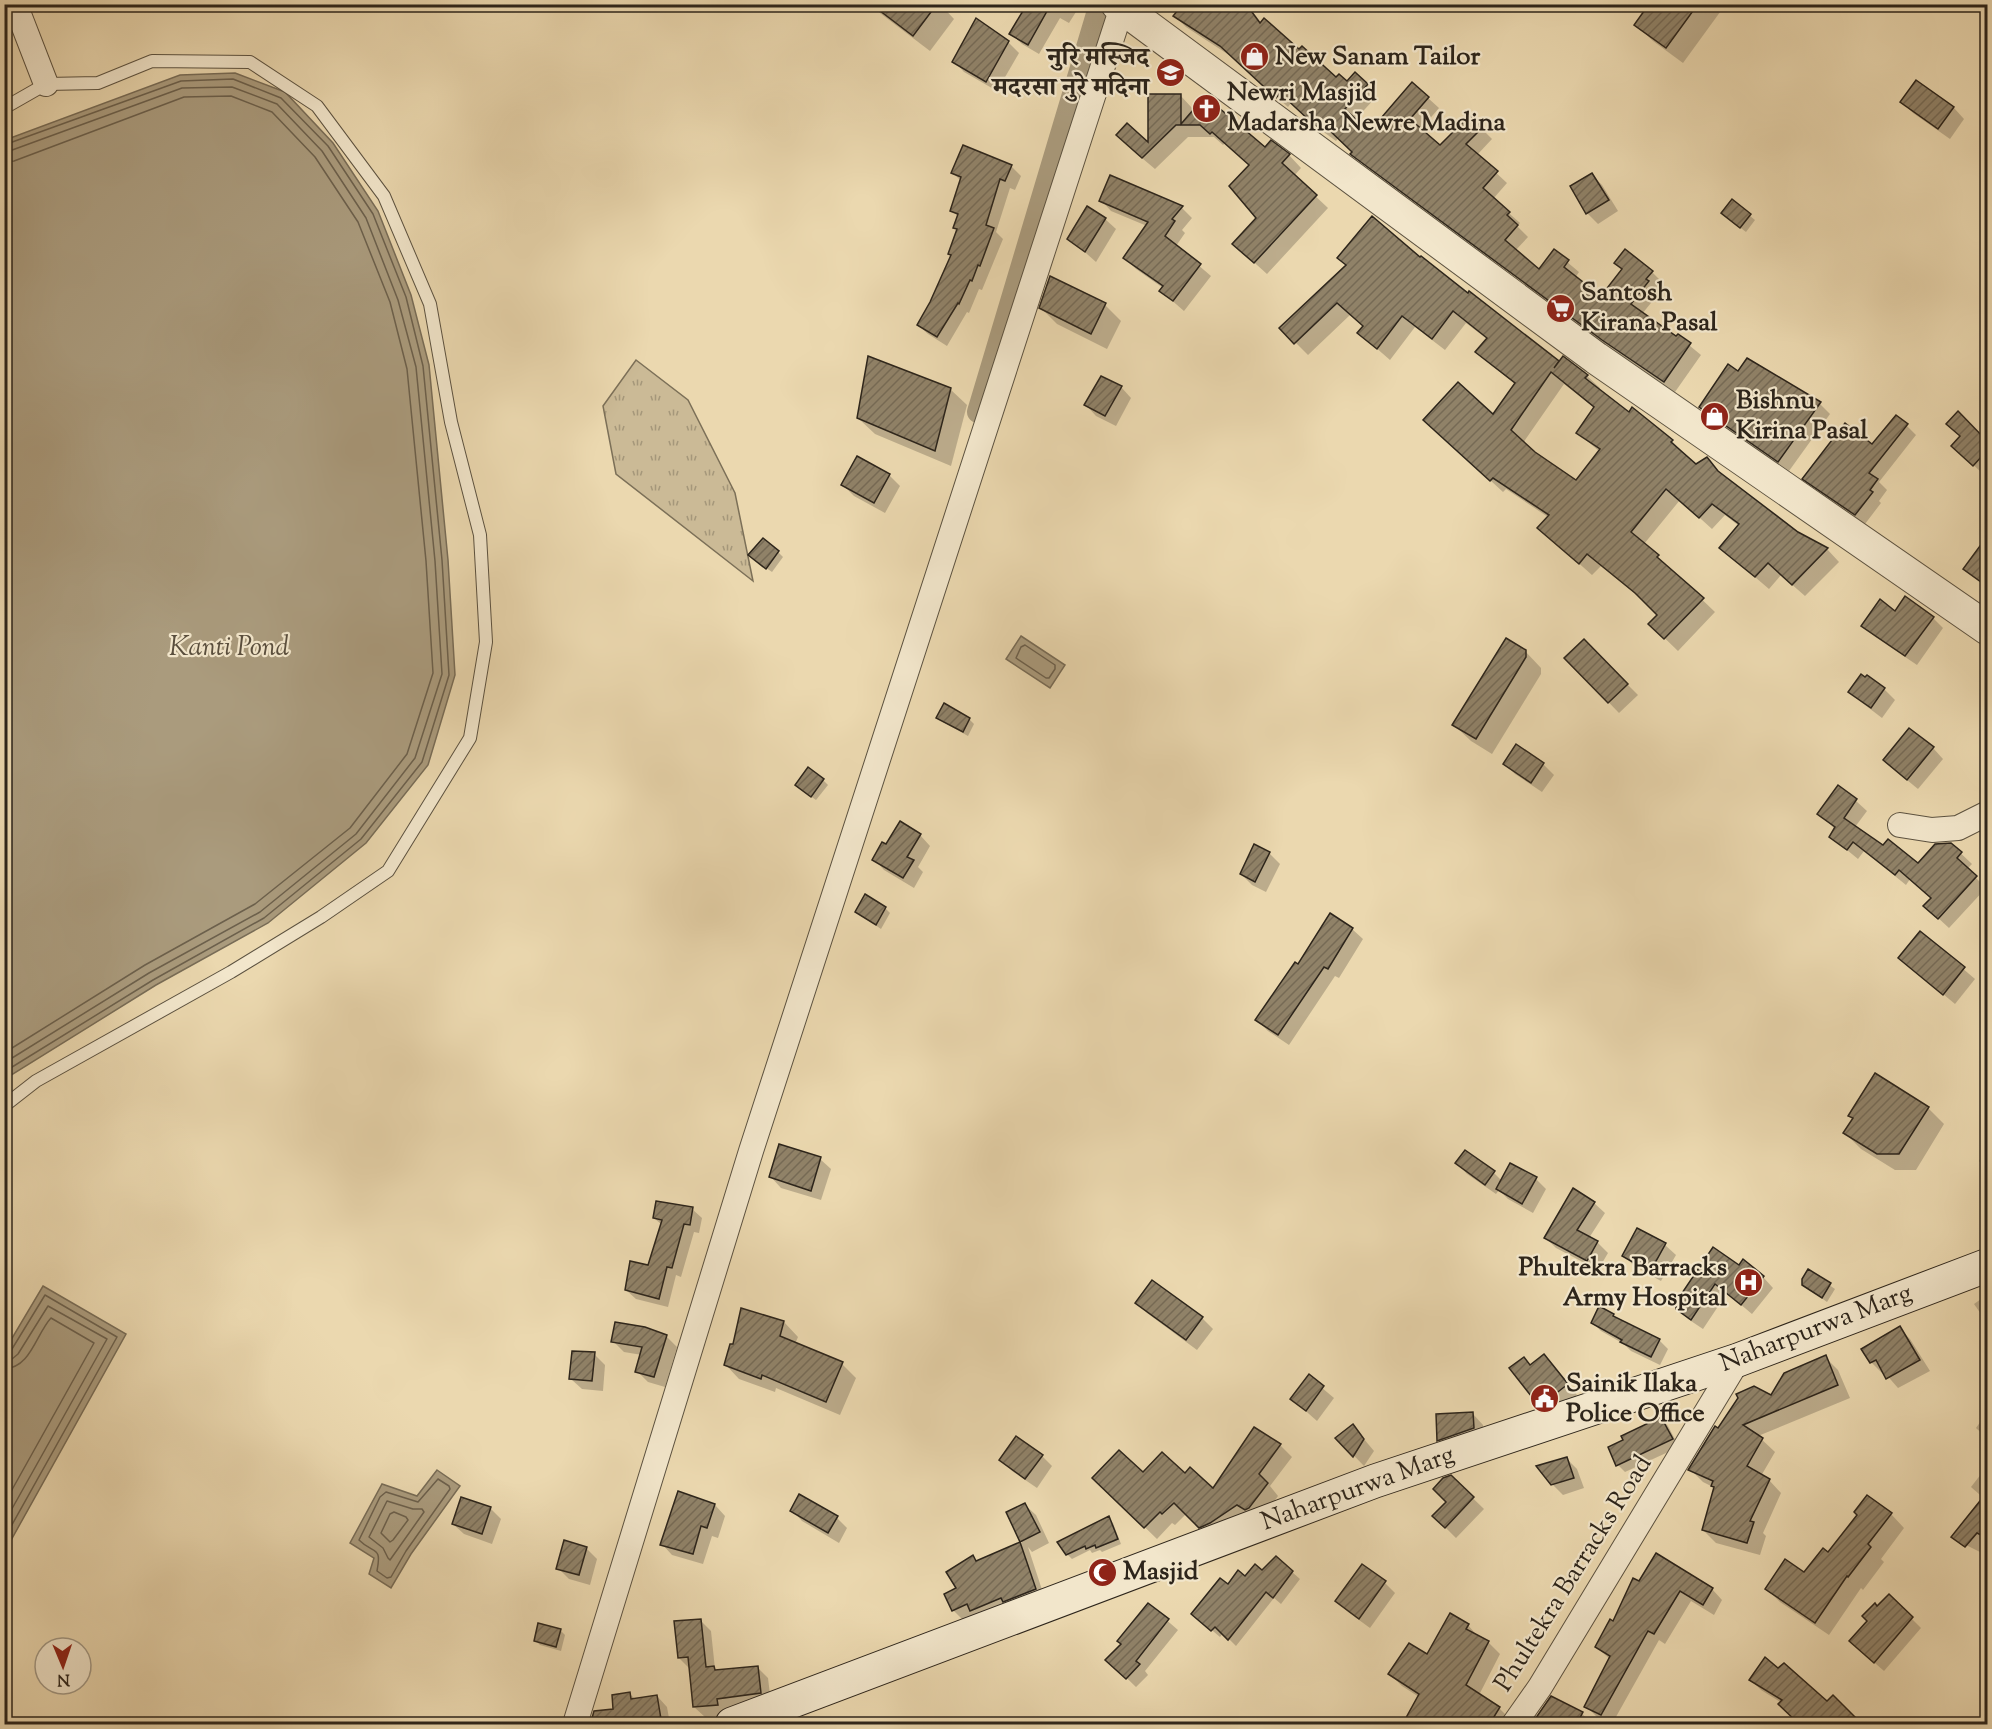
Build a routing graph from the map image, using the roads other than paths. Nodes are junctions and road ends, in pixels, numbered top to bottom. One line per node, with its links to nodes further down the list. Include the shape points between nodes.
1 (15, 4): 3 (street)
2 (1121, 6): 5 (street, via 1596,358); 11 (street, via 754,1140)
3 (46, 84): 4 (lane); 8 (lane, via 98,83 152,61 250,62 317,106 384,196 430,304 451,422 480,535 486,642 470,738 388,871 321,918 36,1081)
4 (4, 108)
5 (1988, 629)
6 (1988, 813): 7 (street, via 1958,828 1932,830)
7 (1900, 825)
8 (4, 1106)
9 (1988, 1265): 10 (main road, Naharpurwa Marg)
10 (1738, 1360): 12 (main road, Naharpurwa Marg, via 1375,1480); 13 (street, Phultekra Barracks Road)
11 (575, 1725)
12 (732, 1725)
13 (1514, 1725)

